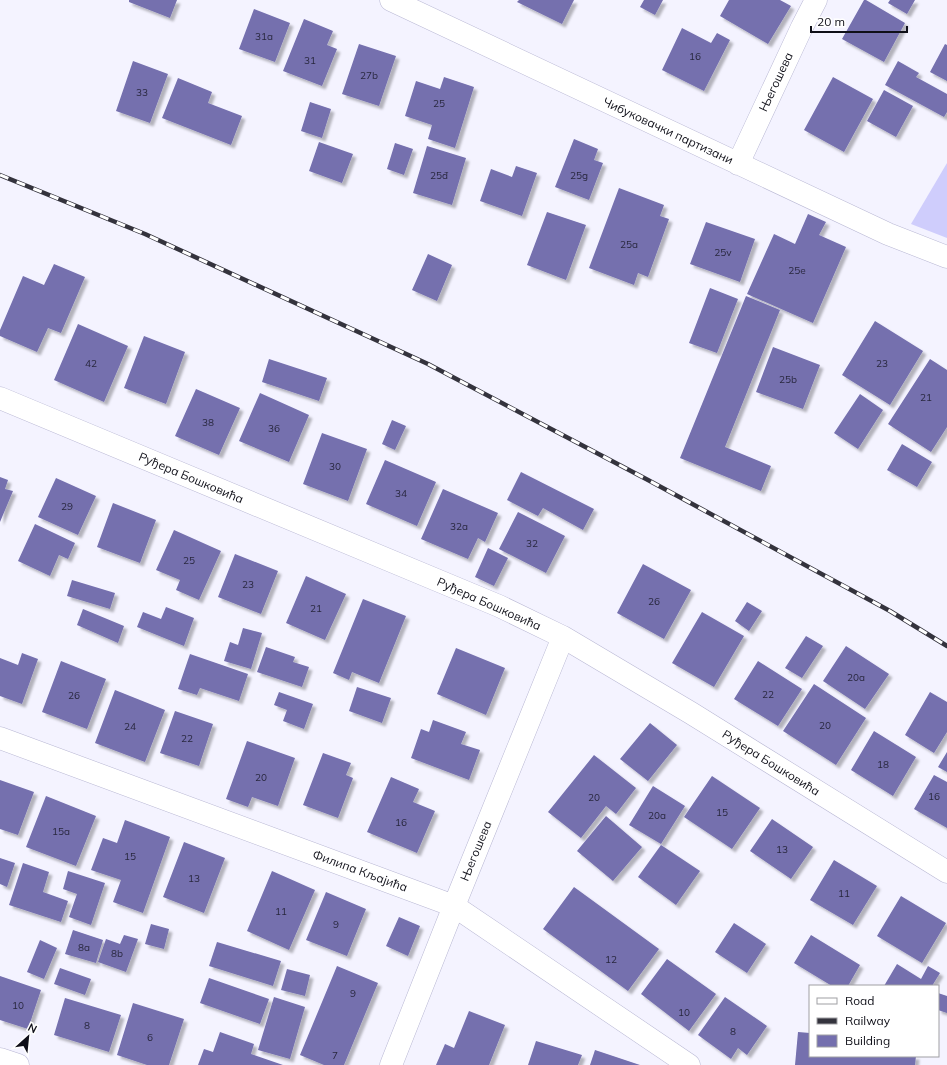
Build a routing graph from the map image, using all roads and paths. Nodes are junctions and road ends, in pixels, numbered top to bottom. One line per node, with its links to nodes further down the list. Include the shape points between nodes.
1 (391, 0): 3 (street, Чибуковачки партизани)
2 (816, 0): 3 (street, Његошева)
3 (738, 164): 4 (street, Чибуковачки партизани, via 888,234)
4 (947, 257)
5 (0, 398): 6 (street, Руђера Бошковића, via 498,606)
6 (563, 637): 8 (street, Руђера Бошковића); 9 (street, Његошева)
7 (0, 738): 9 (street, Филипа Кљајића)
8 (947, 872)
9 (454, 906): 12 (street, Његошева); 13 (street, Филипа Кљајића)
10 (0, 1060): 11 (street)
11 (18, 1065)
12 (391, 1065)
13 (689, 1065)

